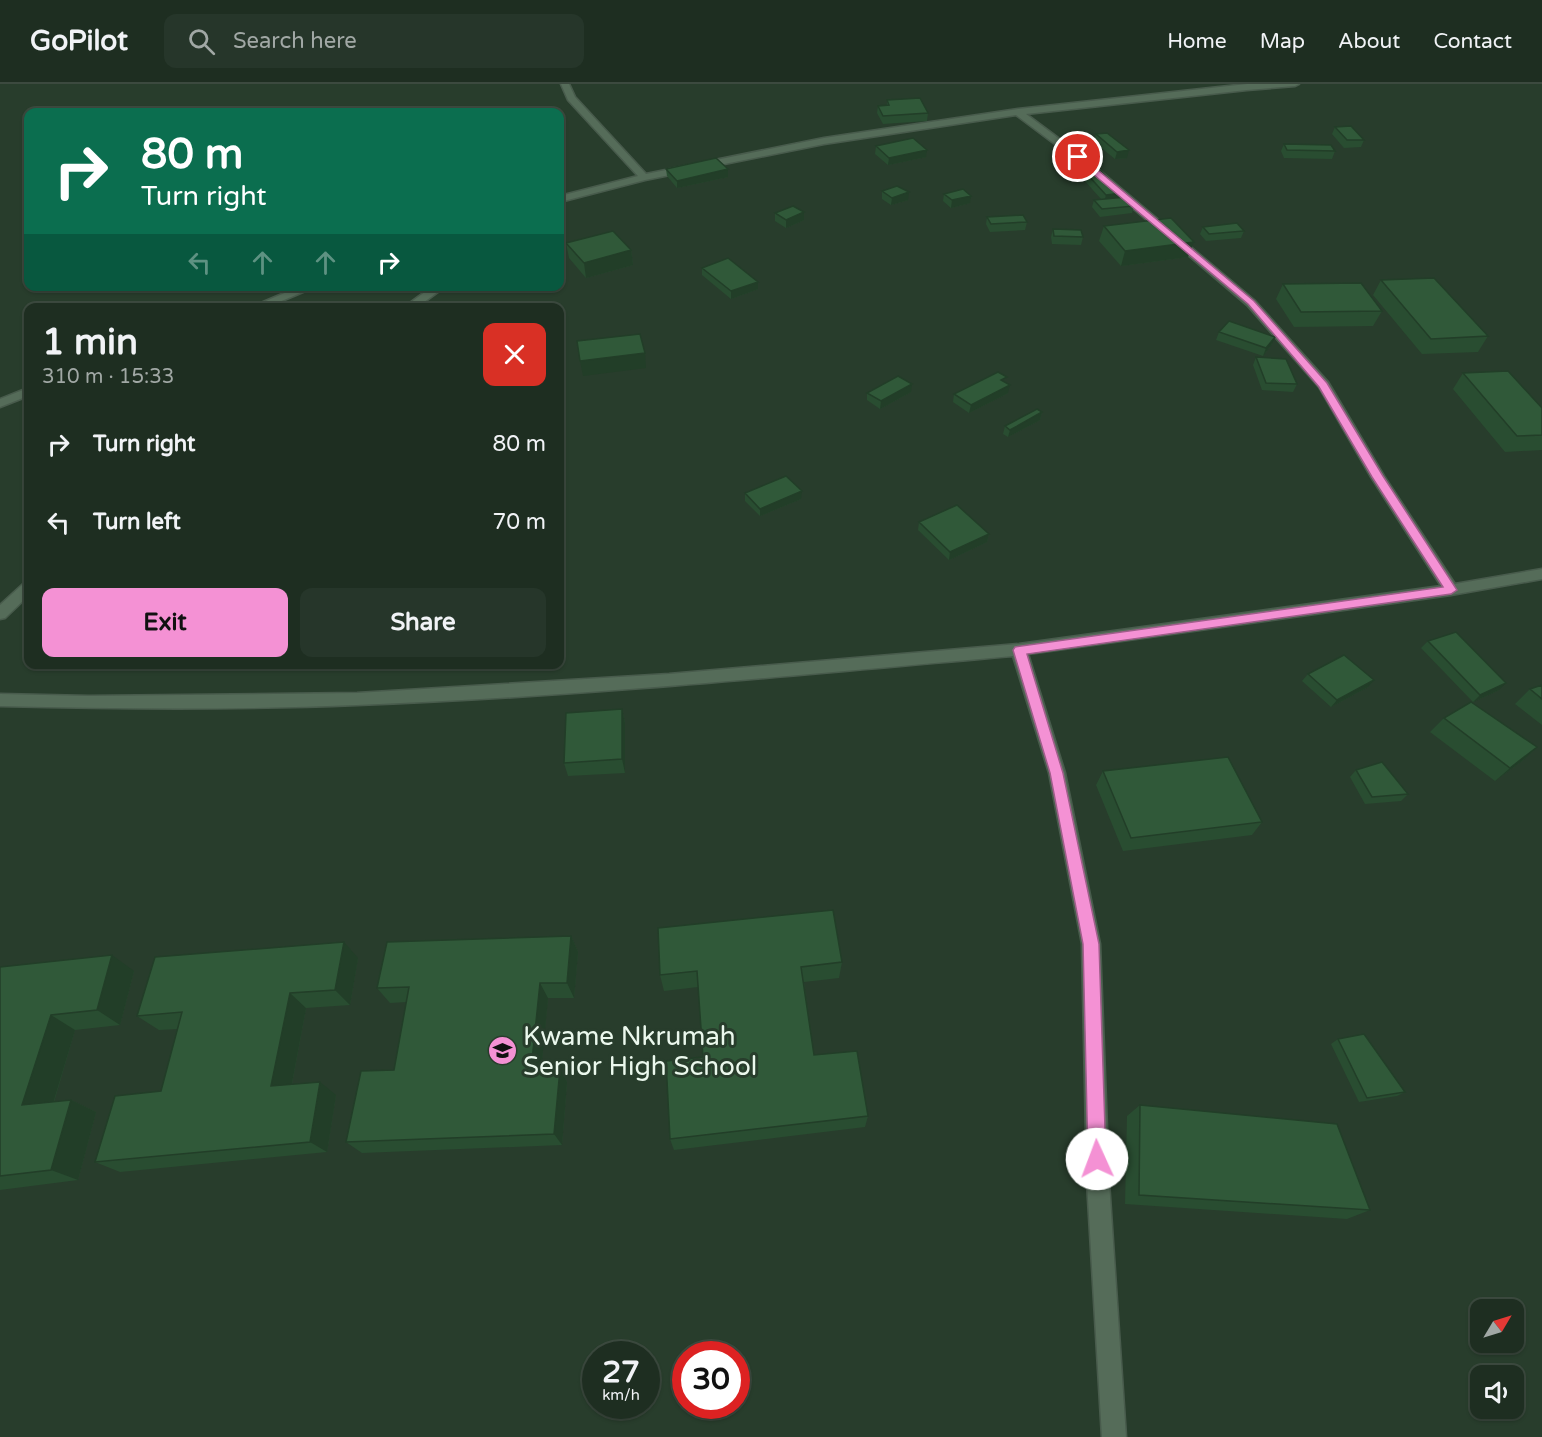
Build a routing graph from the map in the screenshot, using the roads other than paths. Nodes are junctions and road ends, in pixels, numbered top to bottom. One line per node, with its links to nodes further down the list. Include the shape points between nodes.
1 (565, 84): 4 (street, via 572,98)
2 (1295, 84): 3 (street)
3 (1018, 112): 4 (street, via 824,141); 13 (street, via 1078,157 1251,303 1324,386)
4 (644, 177): 5 (street)
5 (564, 199)
6 (299, 291): 8 (street)
7 (434, 291): 9 (street)
8 (267, 303)
9 (416, 303)
10 (24, 394): 11 (street)
11 (0, 403)
12 (1541, 576): 13 (street)
13 (1451, 590): 16 (street)
14 (24, 592): 15 (street)
15 (0, 614)
16 (1019, 650): 17 (street, via 669,680 357,699); 18 (street, via 1057,773 1091,944 1098,1182)
17 (0, 700)
18 (1114, 1437)

